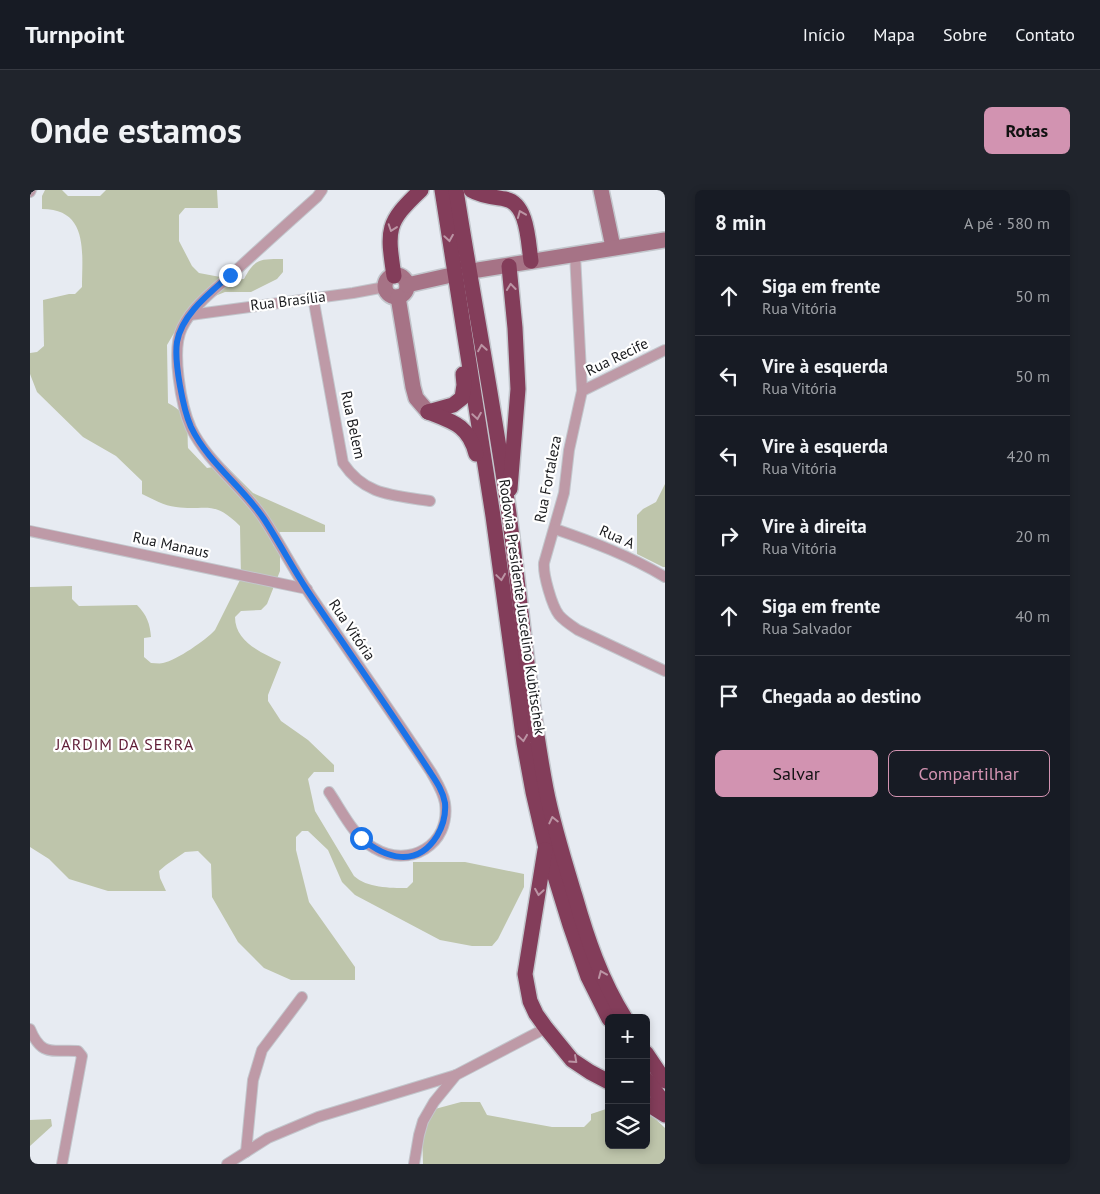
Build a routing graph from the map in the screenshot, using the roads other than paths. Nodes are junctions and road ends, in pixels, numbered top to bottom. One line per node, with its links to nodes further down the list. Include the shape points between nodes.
1 (322, 190): 17 (street, Rua Vitória)
2 (421, 190): 13 (highway, one-way to 13, via 400,210 390,230)
3 (442, 190): 14 (highway, Rodovia Presidente Juscelino Kubitschek, one-way to 14)
4 (456, 190): 22 (highway, Rodovia Presidente Juscelino Kubitschek, one-way to 4)
5 (471, 190): 10 (highway, one-way to 5, via 524,217 519,207 513,201)
6 (601, 190): 8 (street)
7 (665, 240): 8 (street)
8 (612, 247): 9 (street)
9 (575, 254): 10 (street); 19 (street, Rua Fortaleza)
10 (531, 261): 11 (street)
11 (509, 266): 12 (street); 22 (highway, one-way to 11, via 518,389)
12 (478, 270)
13 (389, 281): 15 (street, via 404,279); 16 (street, Rua Brasília, via 354,293)
14 (452, 282): 15 (street); 20 (highway, via 464,391 462,398 452,406); 23 (highway, Rodovia Presidente Juscelino Kubitschek, one-way to 23)
15 (402, 291): 20 (street, via 413,387 416,398)
16 (313, 297): 17 (street, Rua Brasília); 21 (street, Rua Belem, via 343,464 360,484 382,493)
17 (190, 314): 27 (street, Rua Vitória, via 179,335 177,358 185,409 192,428 216,464 263,518)
18 (665, 350): 19 (street, Rua Recife)
19 (582, 391): 24 (street, Rua Fortaleza)
20 (428, 412): 23 (highway, via 454,422 470,437)
21 (430, 501)
22 (508, 510): 33 (highway, Rodovia Presidente Juscelino Kubitschek, one-way to 22, via 601,972 582,921 556,832 539,743)
23 (493, 516): 30 (highway, Rodovia Presidente Juscelino Kubitschek, one-way to 30, via 524,743)
24 (555, 529): 26 (street, Rua A, via 621,554); 28 (street, Rua Fortaleza, via 543,574 558,614 578,630)
25 (30, 532): 27 (street, Rua Manaus)
26 (665, 577)
27 (307, 589): 29 (street, Rua Vitória, via 430,772 445,803 445,818 425,850 416,855 397,857 384,854 361,838)
28 (665, 671)
29 (329, 792)
30 (545, 844): 32 (highway, Rodovia Presidente Juscelino Kubitschek, via 588,977); 34 (highway, one-way to 34, via 525,974 530,1000)
31 (302, 997): 44 (street, via 262,1050 253,1080)
32 (606, 1014)
33 (622, 1014)
34 (546, 1028): 37 (street); 38 (highway, one-way to 38, via 572,1060)
35 (30, 1029): 45 (street, via 41,1047 56,1052 78,1051 82,1056)
36 (650, 1059): 39 (highway)
37 (456, 1075): 44 (street, via 318,1117 268,1138); 47 (street, via 423,1121)
38 (605, 1080)
39 (665, 1081)
40 (650, 1084): 41 (highway)
41 (665, 1104)
42 (650, 1106): 43 (highway)
43 (665, 1114)
44 (246, 1152): 46 (street)
45 (62, 1164)
46 (227, 1164)
47 (414, 1164)

